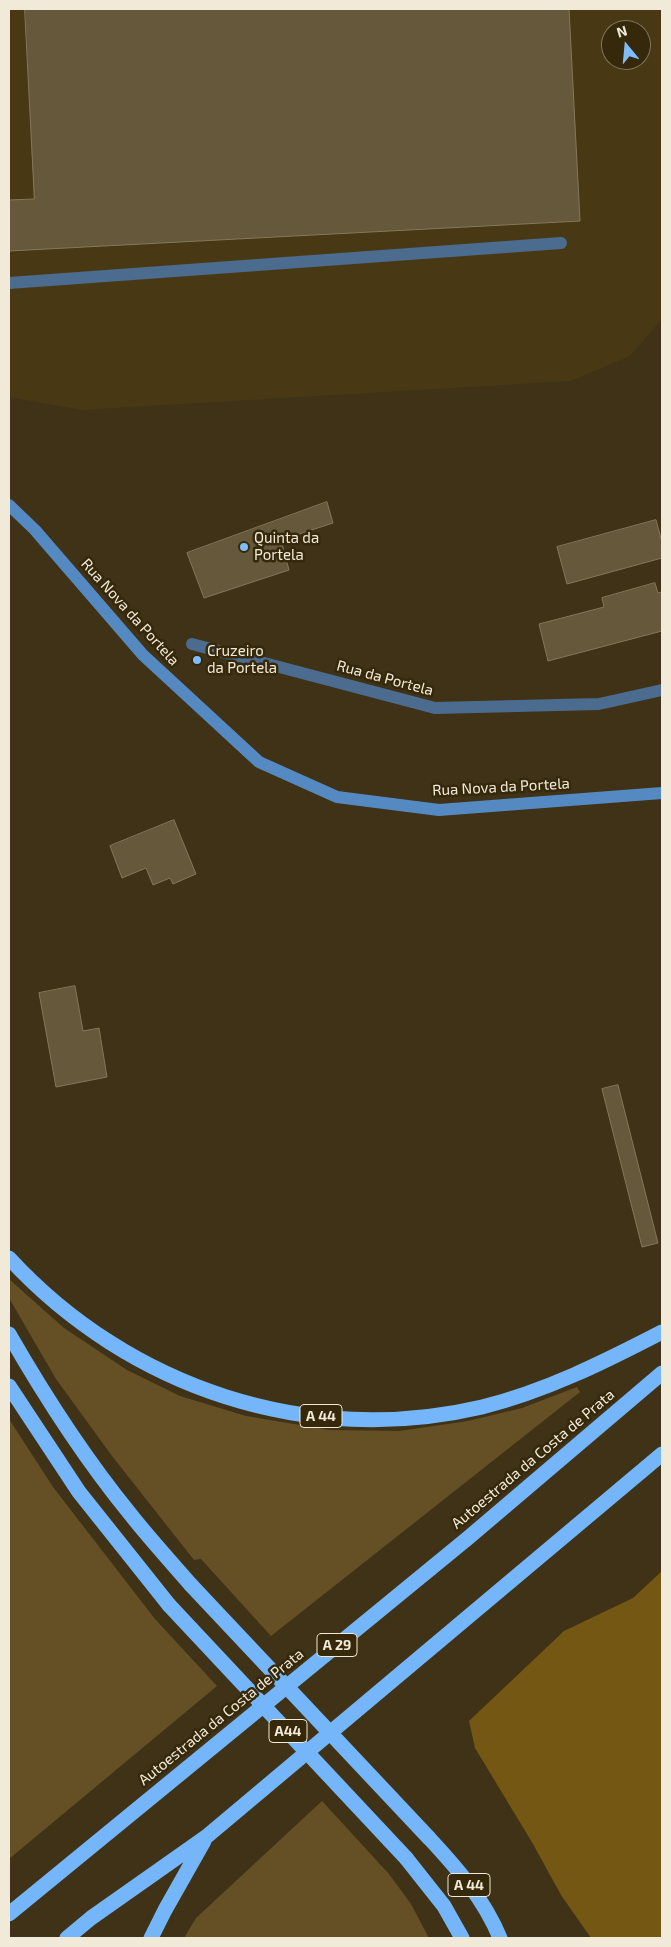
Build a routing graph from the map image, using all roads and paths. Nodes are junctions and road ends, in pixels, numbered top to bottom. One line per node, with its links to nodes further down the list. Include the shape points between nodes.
1 (561, 243): 2 (street)
2 (9, 283)
3 (9, 504): 6 (main road, Rua Nova da Portela, via 143,656 259,762 337,797 439,810)
4 (192, 644): 5 (street, Rua da Portela, via 435,708 599,704)
5 (662, 690)
6 (662, 793)
7 (9, 1258): 8 (highway, A 44, via 72,1317 149,1366 203,1390 294,1414 343,1419 394,1419 481,1407 563,1381)
8 (662, 1332)
9 (9, 1334): 18 (highway, A 44, bridge, via 98,1472 131,1515 191,1585 429,1838 472,1888)
10 (662, 1373): 14 (highway, Autoestrada da Costa de Prata / A 29, via 468,1538)
11 (9, 1386): 17 (highway, A44, bridge, via 79,1492 169,1605 406,1858 444,1906)
12 (662, 1454): 13 (highway)
13 (206, 1837): 15 (highway); 16 (highway)
14 (9, 1914)
15 (67, 1938)
16 (151, 1938)
17 (462, 1938)
18 (500, 1938)

